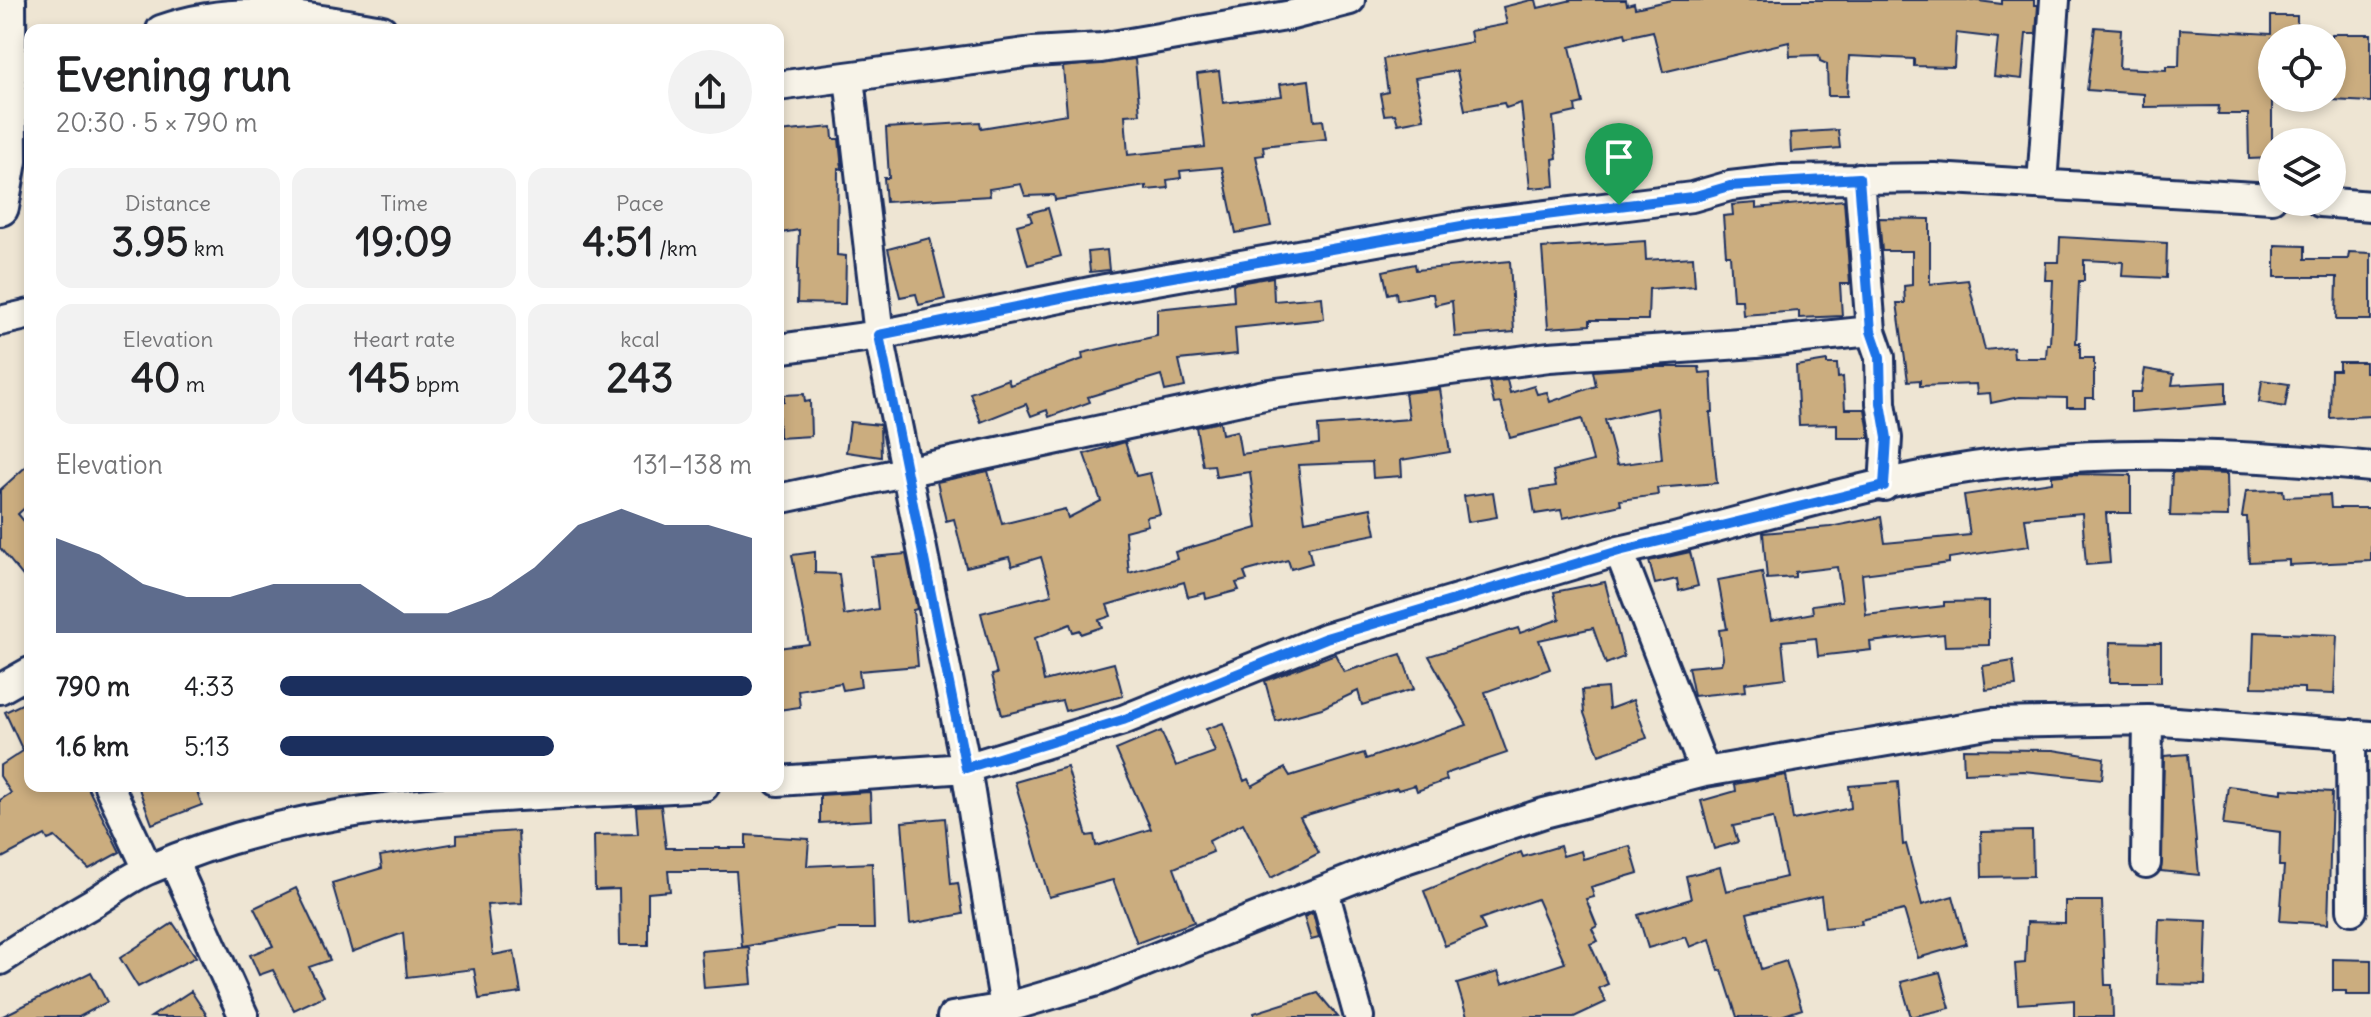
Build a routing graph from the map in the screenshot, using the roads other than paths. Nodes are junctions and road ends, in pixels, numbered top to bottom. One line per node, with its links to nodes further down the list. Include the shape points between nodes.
1 (7, 0): 6 (main road)
2 (1350, 0): 7 (street, via 1101,48 1033,52)
3 (2055, 0): 10 (street)
4 (181, 24): 5 (street, via 212,15 259,12)
5 (350, 24)
6 (19, 72): 12 (main road)
7 (849, 78): 8 (street); 18 (street)
8 (784, 85)
9 (1859, 178): 10 (street); 17 (street); 18 (street, via 1730,186 1692,197 1473,224)
10 (2042, 184): 11 (street)
11 (2258, 197)
12 (1, 202)
13 (2346, 204): 14 (street)
14 (2371, 206)
15 (24, 315): 16 (street)
16 (0, 321)
17 (1871, 331): 21 (street, via 1549,357 1269,394); 22 (street, via 1880,357 1887,438)
18 (879, 335): 19 (street); 21 (street)
19 (784, 348)
20 (2371, 467): 22 (street, via 2174,452 2050,459 1948,471)
21 (906, 469): 23 (street); 29 (street)
22 (1884, 486): 24 (street)
23 (784, 498)
24 (1619, 551): 29 (street, via 1326,638 1123,720); 30 (street)
25 (24, 675): 26 (street)
26 (0, 689)
27 (2148, 720): 28 (street); 30 (street, via 1993,723); 34 (street)
28 (2361, 735): 37 (street)
29 (966, 768): 31 (street); 39 (street)
30 (1705, 772): 36 (street, via 1544,813)
31 (784, 781)
32 (113, 792): 35 (street)
33 (616, 792): 35 (street, via 352,810 226,840)
34 (2146, 863)
35 (160, 865): 38 (street); 40 (street)
36 (1324, 891): 39 (street, via 1097,981); 42 (street)
37 (2352, 910)
38 (0, 960)
39 (1005, 1008): 41 (street)
40 (244, 1017)
41 (952, 1017)
42 (1359, 1017)

